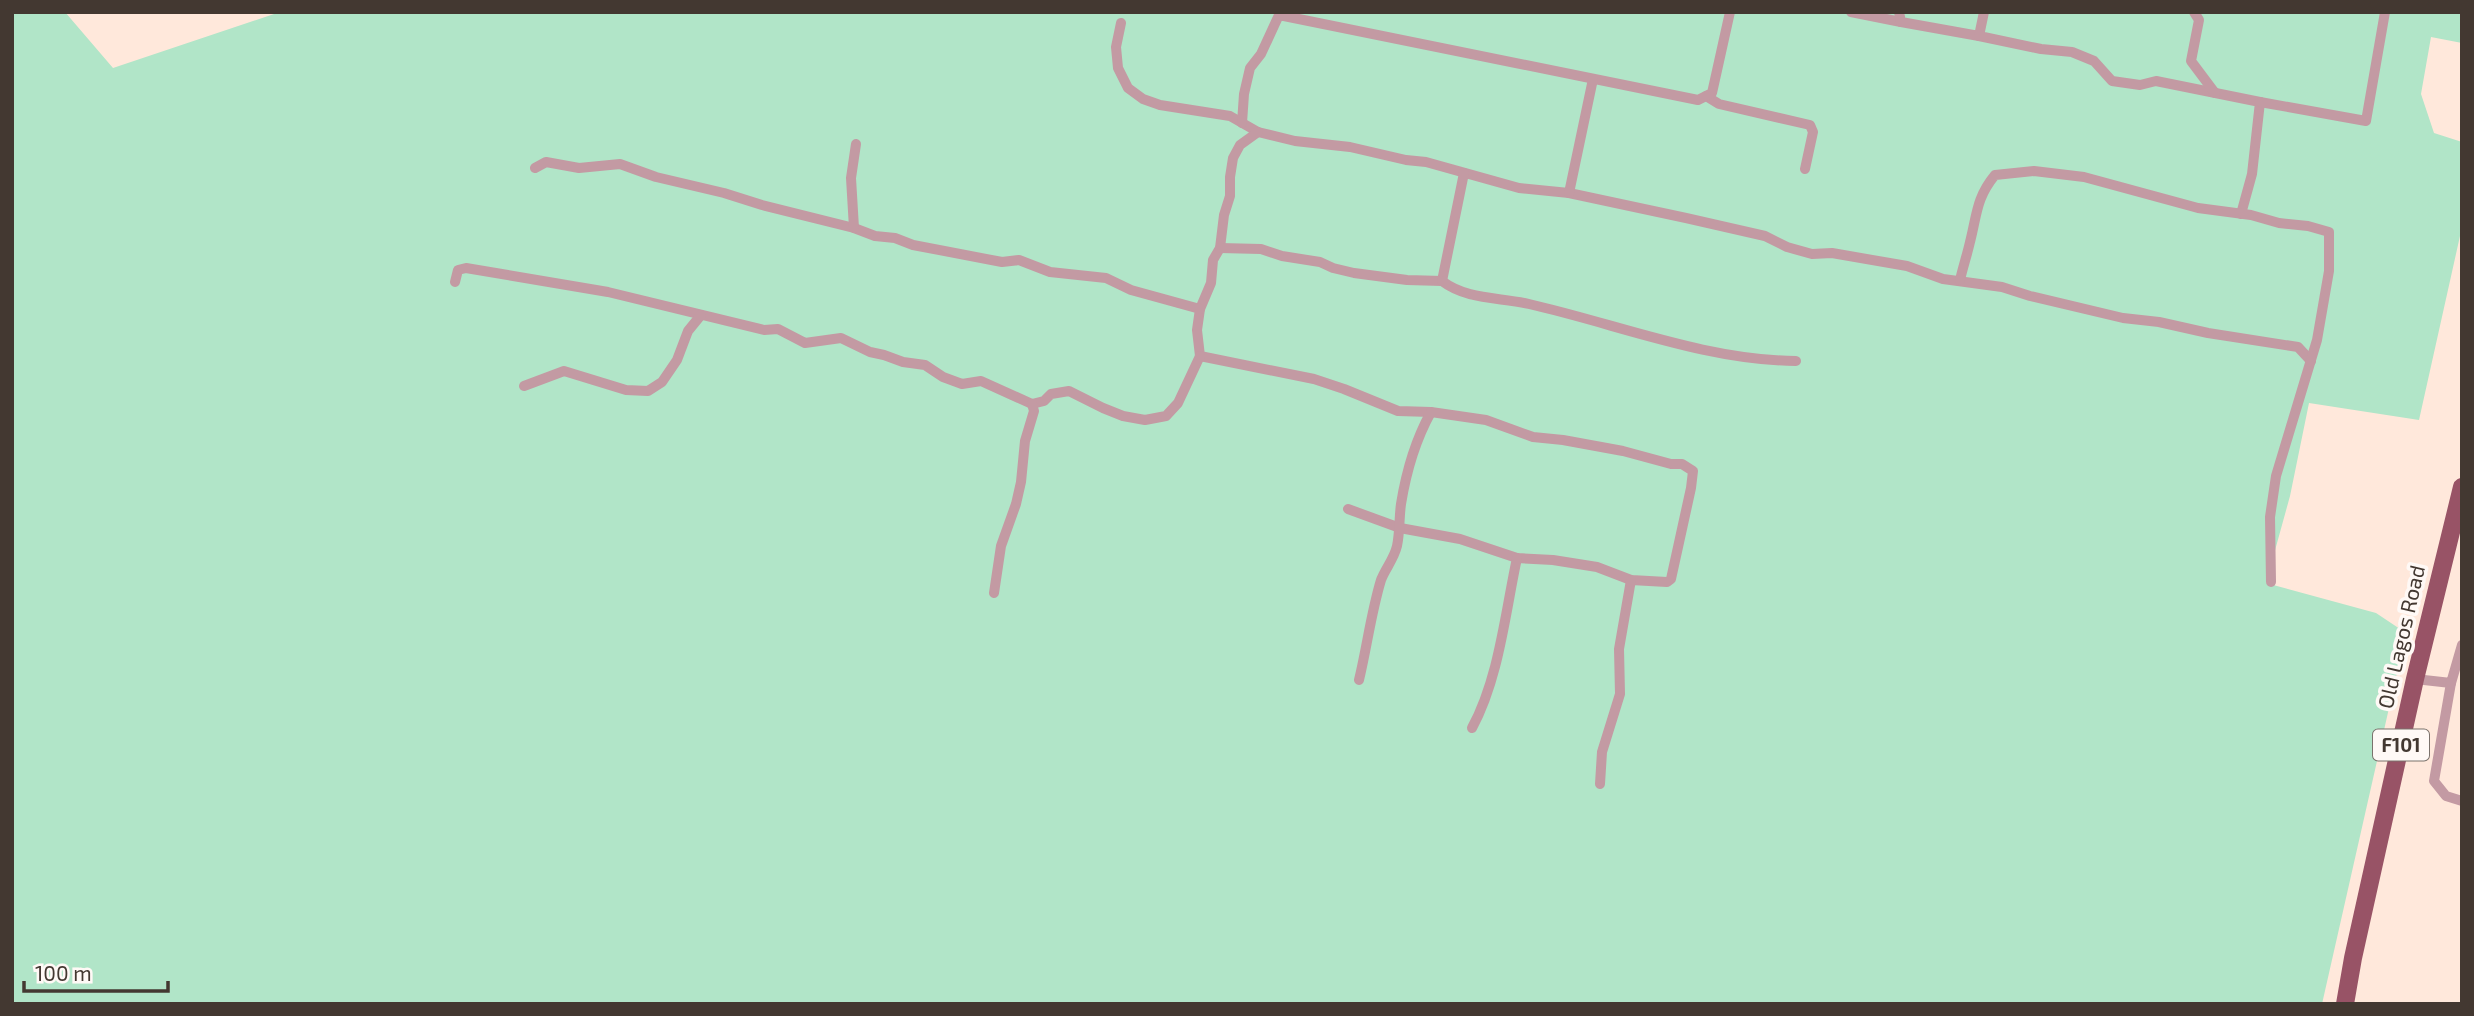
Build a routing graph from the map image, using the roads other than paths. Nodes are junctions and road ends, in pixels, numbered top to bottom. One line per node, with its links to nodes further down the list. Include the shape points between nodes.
1 (1730, 12): 11 (street, via 1712,93)
2 (1851, 12): 6 (street)
3 (1984, 12): 8 (street)
4 (2194, 12): 10 (street, via 2199,20 2191,61)
5 (2385, 12): 12 (street, via 2366,121)
6 (1900, 17): 8 (street)
7 (1121, 23): 13 (street, via 1118,68 1128,88 1160,105 1230,116)
8 (1979, 36): 10 (street, via 2072,52 2094,61 2112,81 2140,85 2155,81)
9 (1593, 79): 11 (street, via 1698,100); 13 (street, via 1279,15 1250,68); 19 (street)
10 (2215, 93): 12 (street)
11 (1706, 96): 17 (street, via 1719,104 1810,125)
12 (2260, 102): 20 (street, via 2252,174)
13 (1242, 123): 14 (street)
14 (1258, 131): 18 (street); 22 (street, via 1240,145 1233,158)
15 (856, 144): 21 (street, via 851,178)
16 (534, 168): 21 (street, via 545,162 579,168 620,164)
17 (1805, 169)
18 (1464, 173): 19 (street, via 1519,188); 24 (street)
19 (1569, 193): 23 (street, via 1765,236 1812,254 1861,258)
20 (2241, 214): 23 (street, via 2198,208 2084,177 2034,171 1995,175 1977,206); 30 (street, via 2329,232 2329,271)
21 (854, 228): 26 (street, via 913,245 1002,262 1019,260 1058,274 1105,278)
22 (1220, 248): 24 (street, via 1261,249 1354,272); 26 (street)
23 (1960, 280): 30 (street, via 2123,318 2298,347)
24 (1442, 281): 29 (street, via 1478,297 1526,303 1713,351)
25 (455, 282): 27 (street, via 458,270 466,268 608,292)
26 (1200, 309): 28 (street)
27 (701, 314): 31 (street, via 670,371 648,391 626,390 564,372); 32 (street, via 764,330 778,329 805,343 841,338 870,352 925,365 962,384 981,381)
28 (1200, 356): 32 (street, via 1178,403 1166,416 1145,420 1123,416 1069,391); 33 (street, via 1314,379 1398,411)
29 (1796, 361)
30 (2311, 361): 39 (street, via 2276,476 2270,517)
31 (524, 386)
32 (1032, 404): 40 (street, via 1021,482 1001,546)
33 (1431, 412): 36 (street, via 1414,453); 38 (street, via 1486,420 1533,437 1682,464 1693,471 1671,579)
34 (2462, 487): 42 (main road, Old Lagos Road / F101)
35 (1349, 509): 36 (street)
36 (1400, 528): 37 (street); 43 (street, via 1375,603)
37 (1517, 558): 38 (street, via 1597,567); 45 (street, via 1496,660)
38 (1631, 580): 46 (street, via 1619,649 1620,694 1602,752)
39 (2271, 582)
40 (994, 593)
41 (2462, 645): 44 (street)
42 (2415, 679): 44 (street); 48 (main road, Old Lagos Road / F101)
43 (1359, 680)
44 (2451, 683): 47 (street, via 2434,781 2446,796)
45 (1472, 728)
46 (1600, 784)
47 (2462, 801)
48 (2345, 1004)

